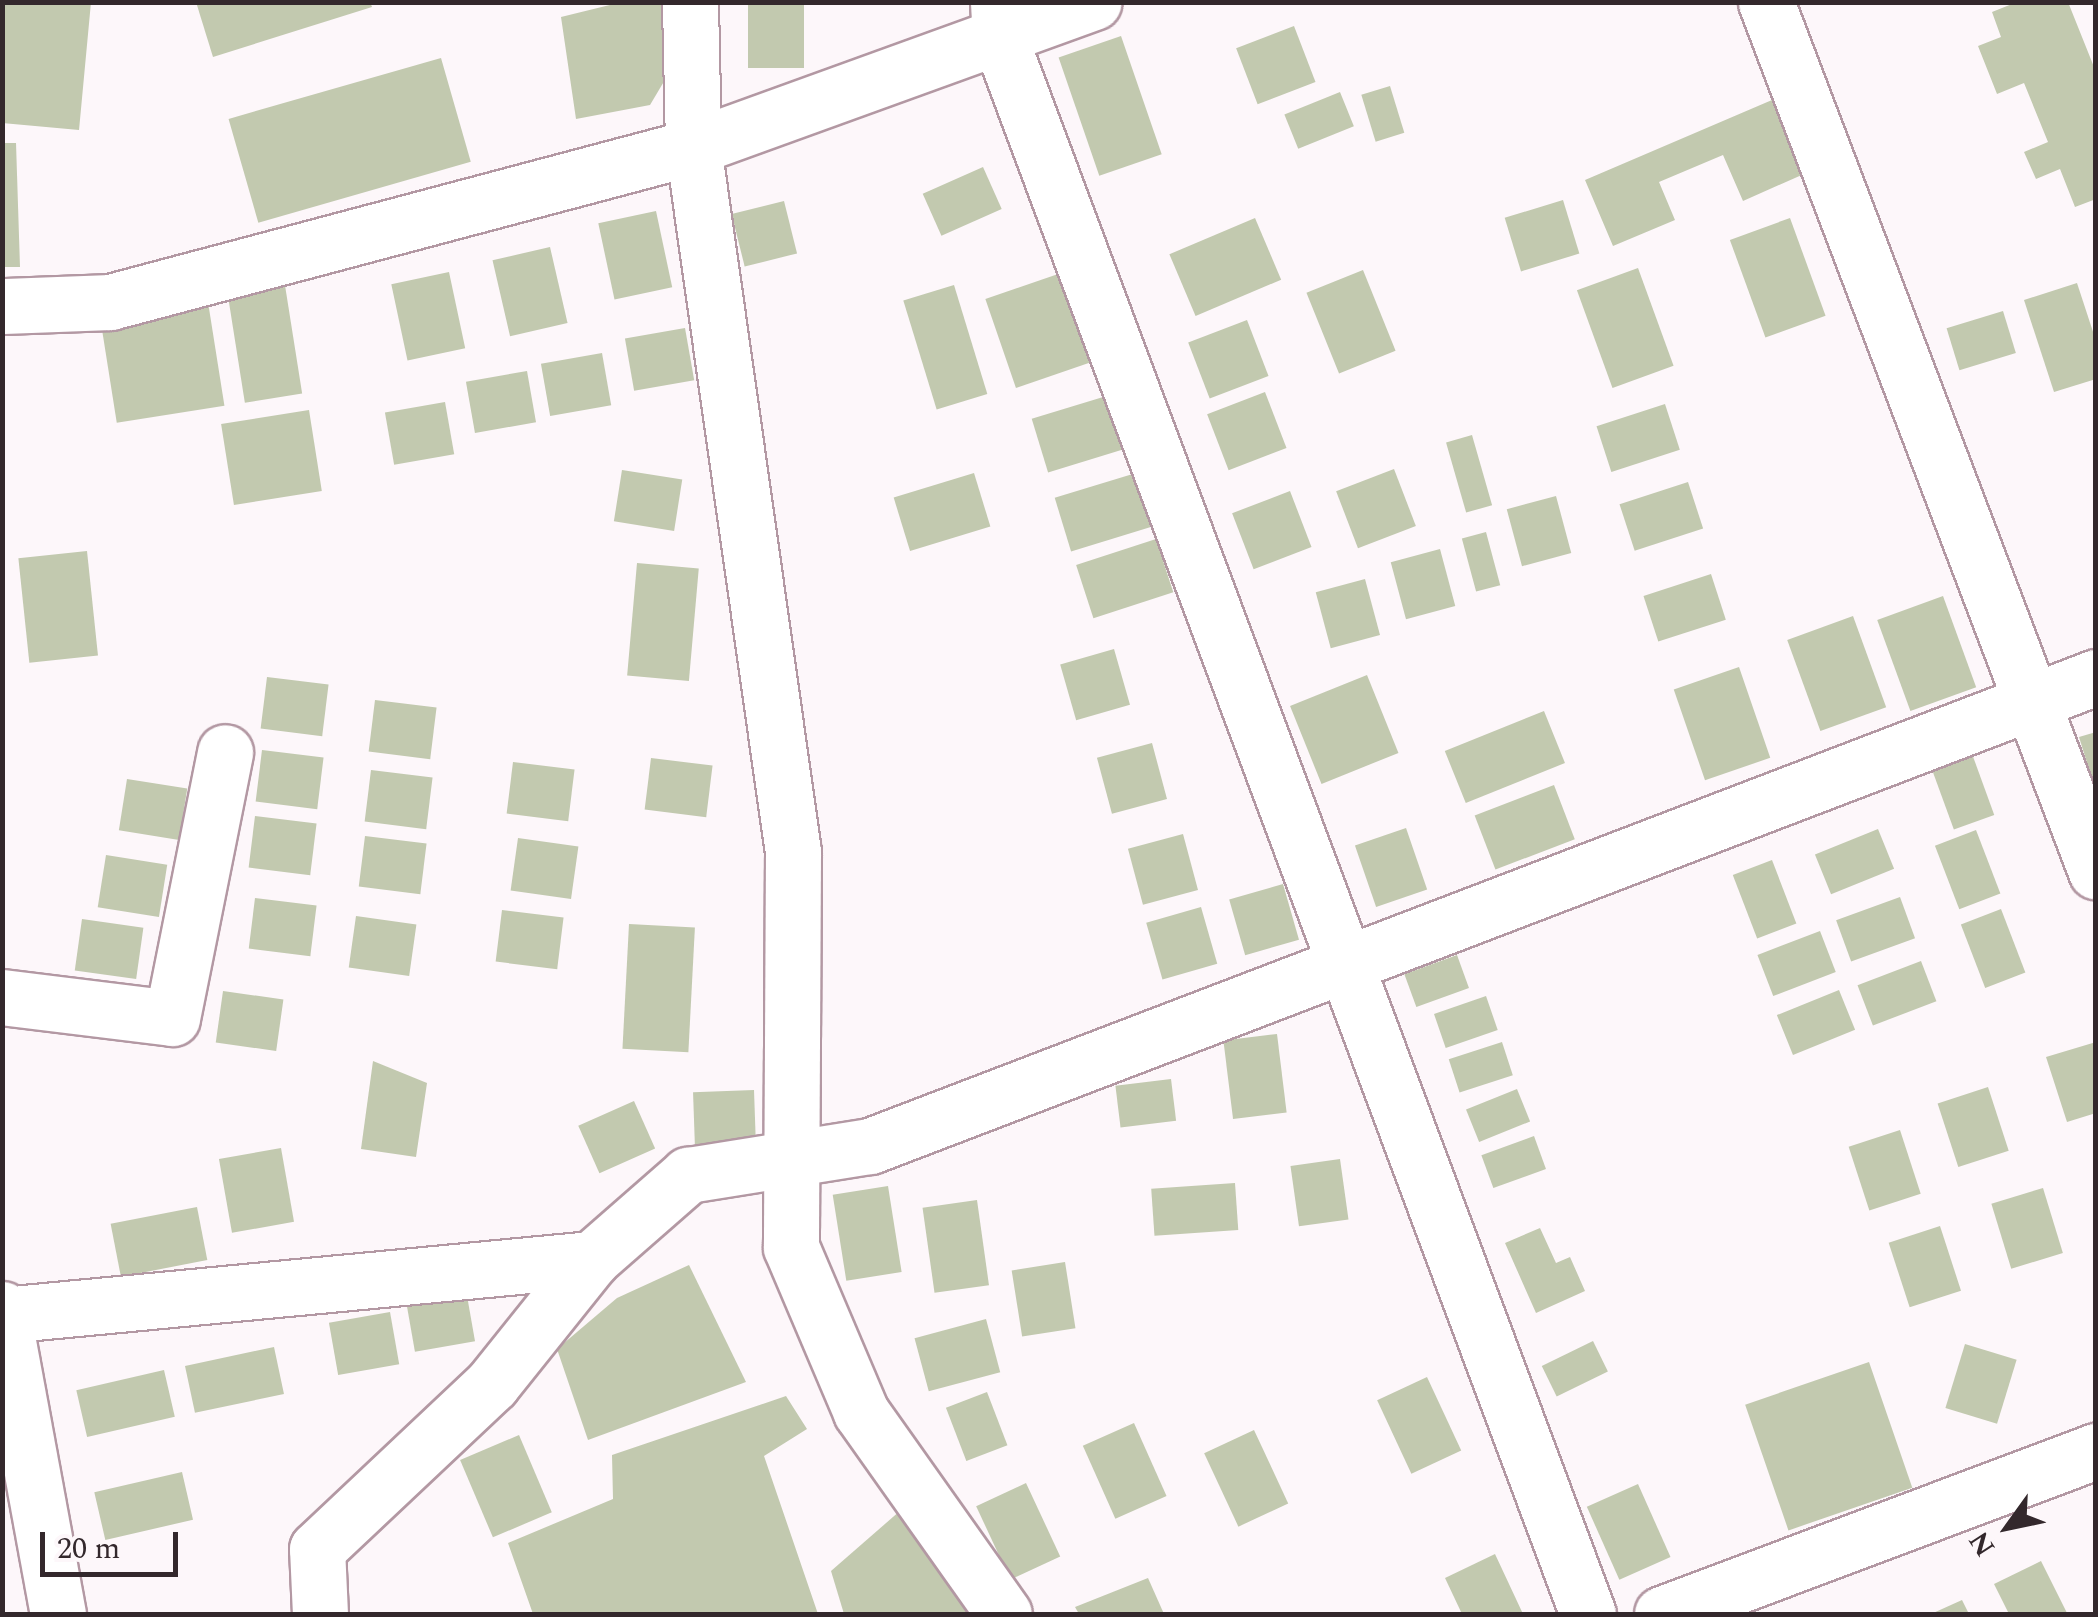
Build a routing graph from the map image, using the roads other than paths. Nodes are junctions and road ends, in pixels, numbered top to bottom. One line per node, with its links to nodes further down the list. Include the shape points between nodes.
1 (690, 2): 5 (street)
2 (1094, 2): 4 (street)
3 (1766, 2): 8 (street)
4 (999, 21): 5 (street); 11 (street)
5 (693, 147): 6 (street, via 110,302); 13 (street, via 781,716 793,852)
6 (2, 306)
7 (2096, 677): 8 (street)
8 (2030, 698): 10 (street); 11 (street)
9 (225, 752): 12 (street, via 172,1018)
10 (2096, 871)
11 (1347, 956): 13 (street, via 870,1146); 20 (street)
12 (2, 996)
13 (786, 1153): 14 (street, via 688,1175); 19 (street, via 791,1247 814,1317 862,1412)
14 (592, 1259): 15 (street); 18 (street, via 492,1384 317,1549)
15 (3, 1312): 17 (street)
16 (2096, 1451): 21 (street)
17 (58, 1614)
18 (320, 1614)
19 (1004, 1614)
20 (1588, 1614)
21 (1662, 1614)

